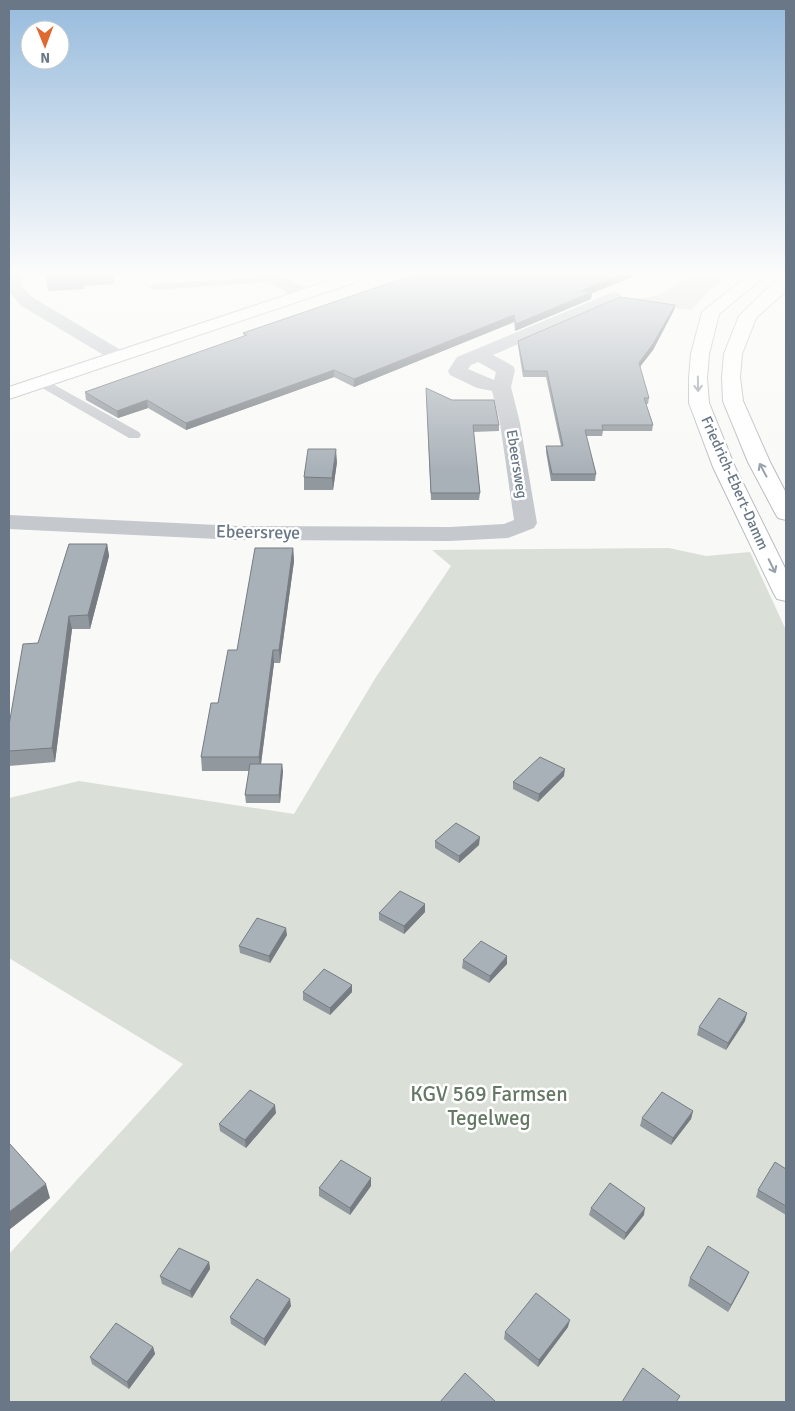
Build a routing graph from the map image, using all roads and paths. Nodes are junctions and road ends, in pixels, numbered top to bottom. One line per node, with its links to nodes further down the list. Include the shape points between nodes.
1 (90, 340): 7 (street)
2 (166, 340): 7 (main road)
3 (515, 340): 6 (street)
4 (704, 340): 15 (main road, Friedrich-Ebert-Damm, one-way to 15, via 698,378 699,403 724,467)
5 (739, 340): 12 (main road, Friedrich-Ebert-Damm, one-way to 5, via 759,462 733,401 733,354)
6 (480, 355): 9 (street, Ebeersweg, via 506,370); 9 (street, via 464,362 457,371 484,384)
7 (118, 356): 8 (main road)
8 (42, 382): 10 (main road); 11 (lane)
9 (501, 387): 14 (street, Ebeersweg, via 526,523)
10 (9, 393)
11 (134, 435)
12 (786, 513)
13 (9, 522): 14 (street, Ebeersreye, via 238,533 450,534)
14 (508, 531)
15 (786, 594)

